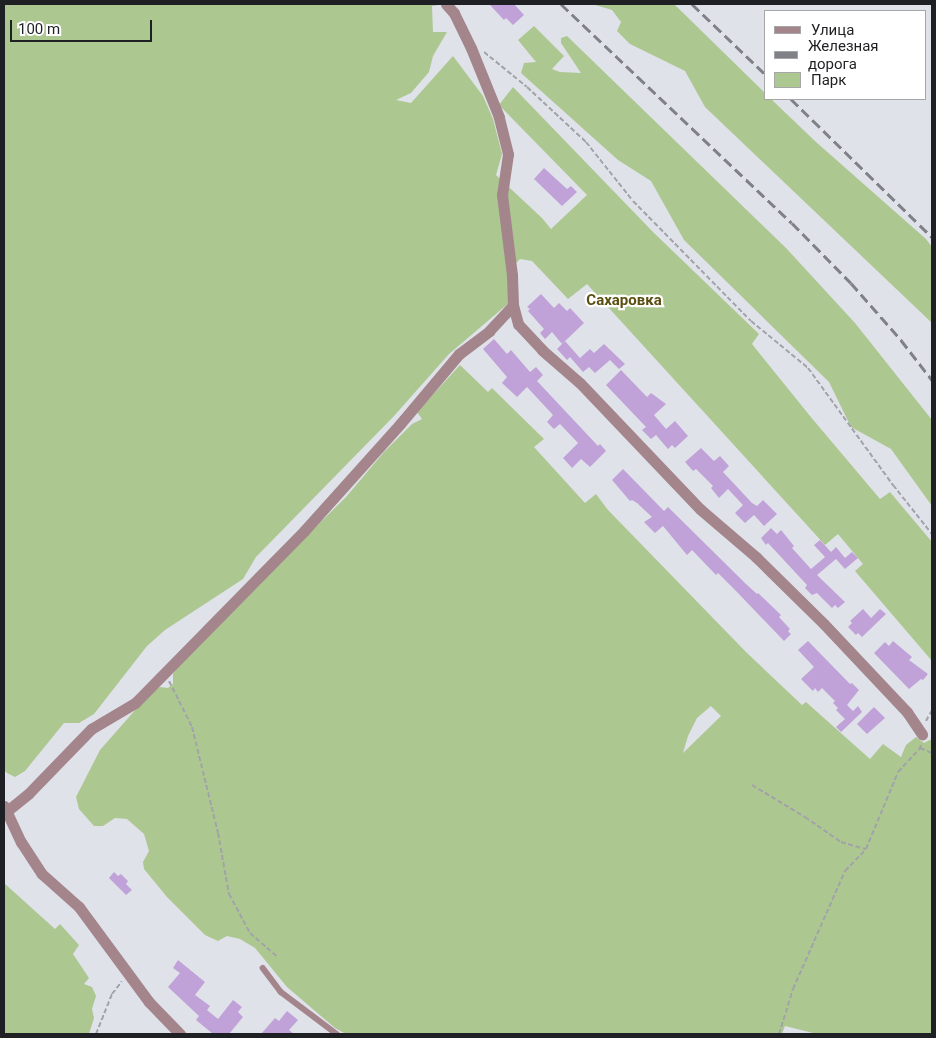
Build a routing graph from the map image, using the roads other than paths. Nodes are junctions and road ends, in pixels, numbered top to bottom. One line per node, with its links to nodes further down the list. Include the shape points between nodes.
1 (446, 4): 2 (street, via 454,12 471,48 499,116 508,154 502,195)
2 (513, 305): 3 (street, via 518,324 542,350 606,409 700,509 756,557 824,624 908,712); 4 (street, via 459,354 304,532 135,703 91,729 29,793)
3 (922, 734)
4 (5, 808): 6 (street, via 21,842 42,874 79,907 149,1002)
5 (263, 968): 7 (lane, via 281,992)
6 (180, 1034)
7 (337, 1034)

